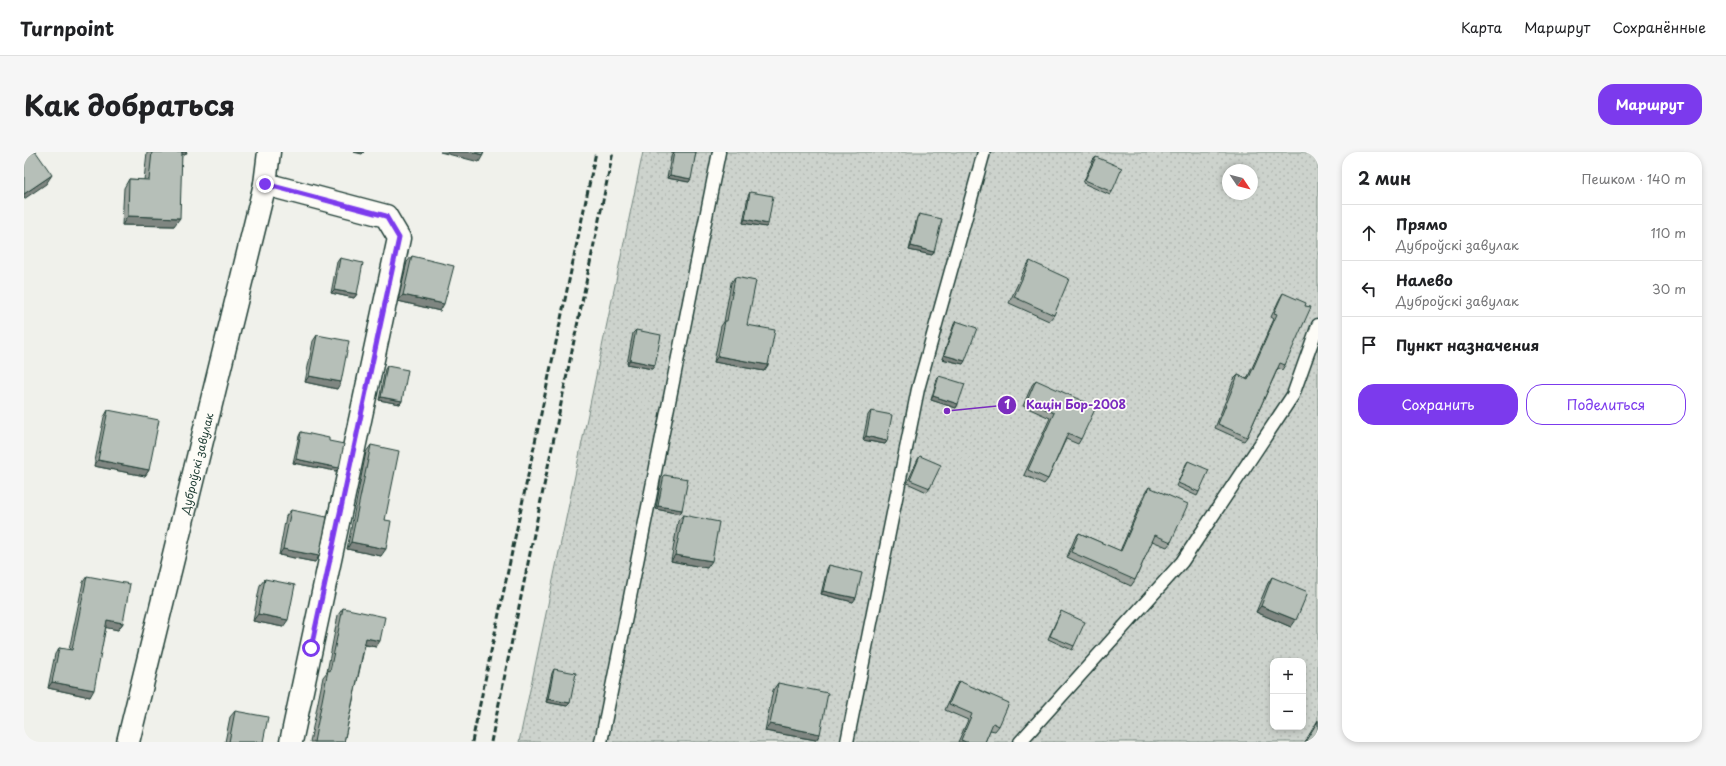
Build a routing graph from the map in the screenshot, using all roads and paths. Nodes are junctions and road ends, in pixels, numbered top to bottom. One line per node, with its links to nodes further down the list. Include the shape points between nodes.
1 (269, 152): 4 (street, Дуброўскі завулак)
2 (719, 152): 8 (lane)
3 (984, 152): 9 (lane, via 918,390)
4 (265, 184): 6 (street, Дуброўскі завулак); 7 (street, via 386,216 399,238)
5 (1318, 325): 10 (lane, via 1293,395 1182,562)
6 (128, 742)
7 (291, 742)
8 (601, 742)
9 (848, 742)
10 (1020, 742)

